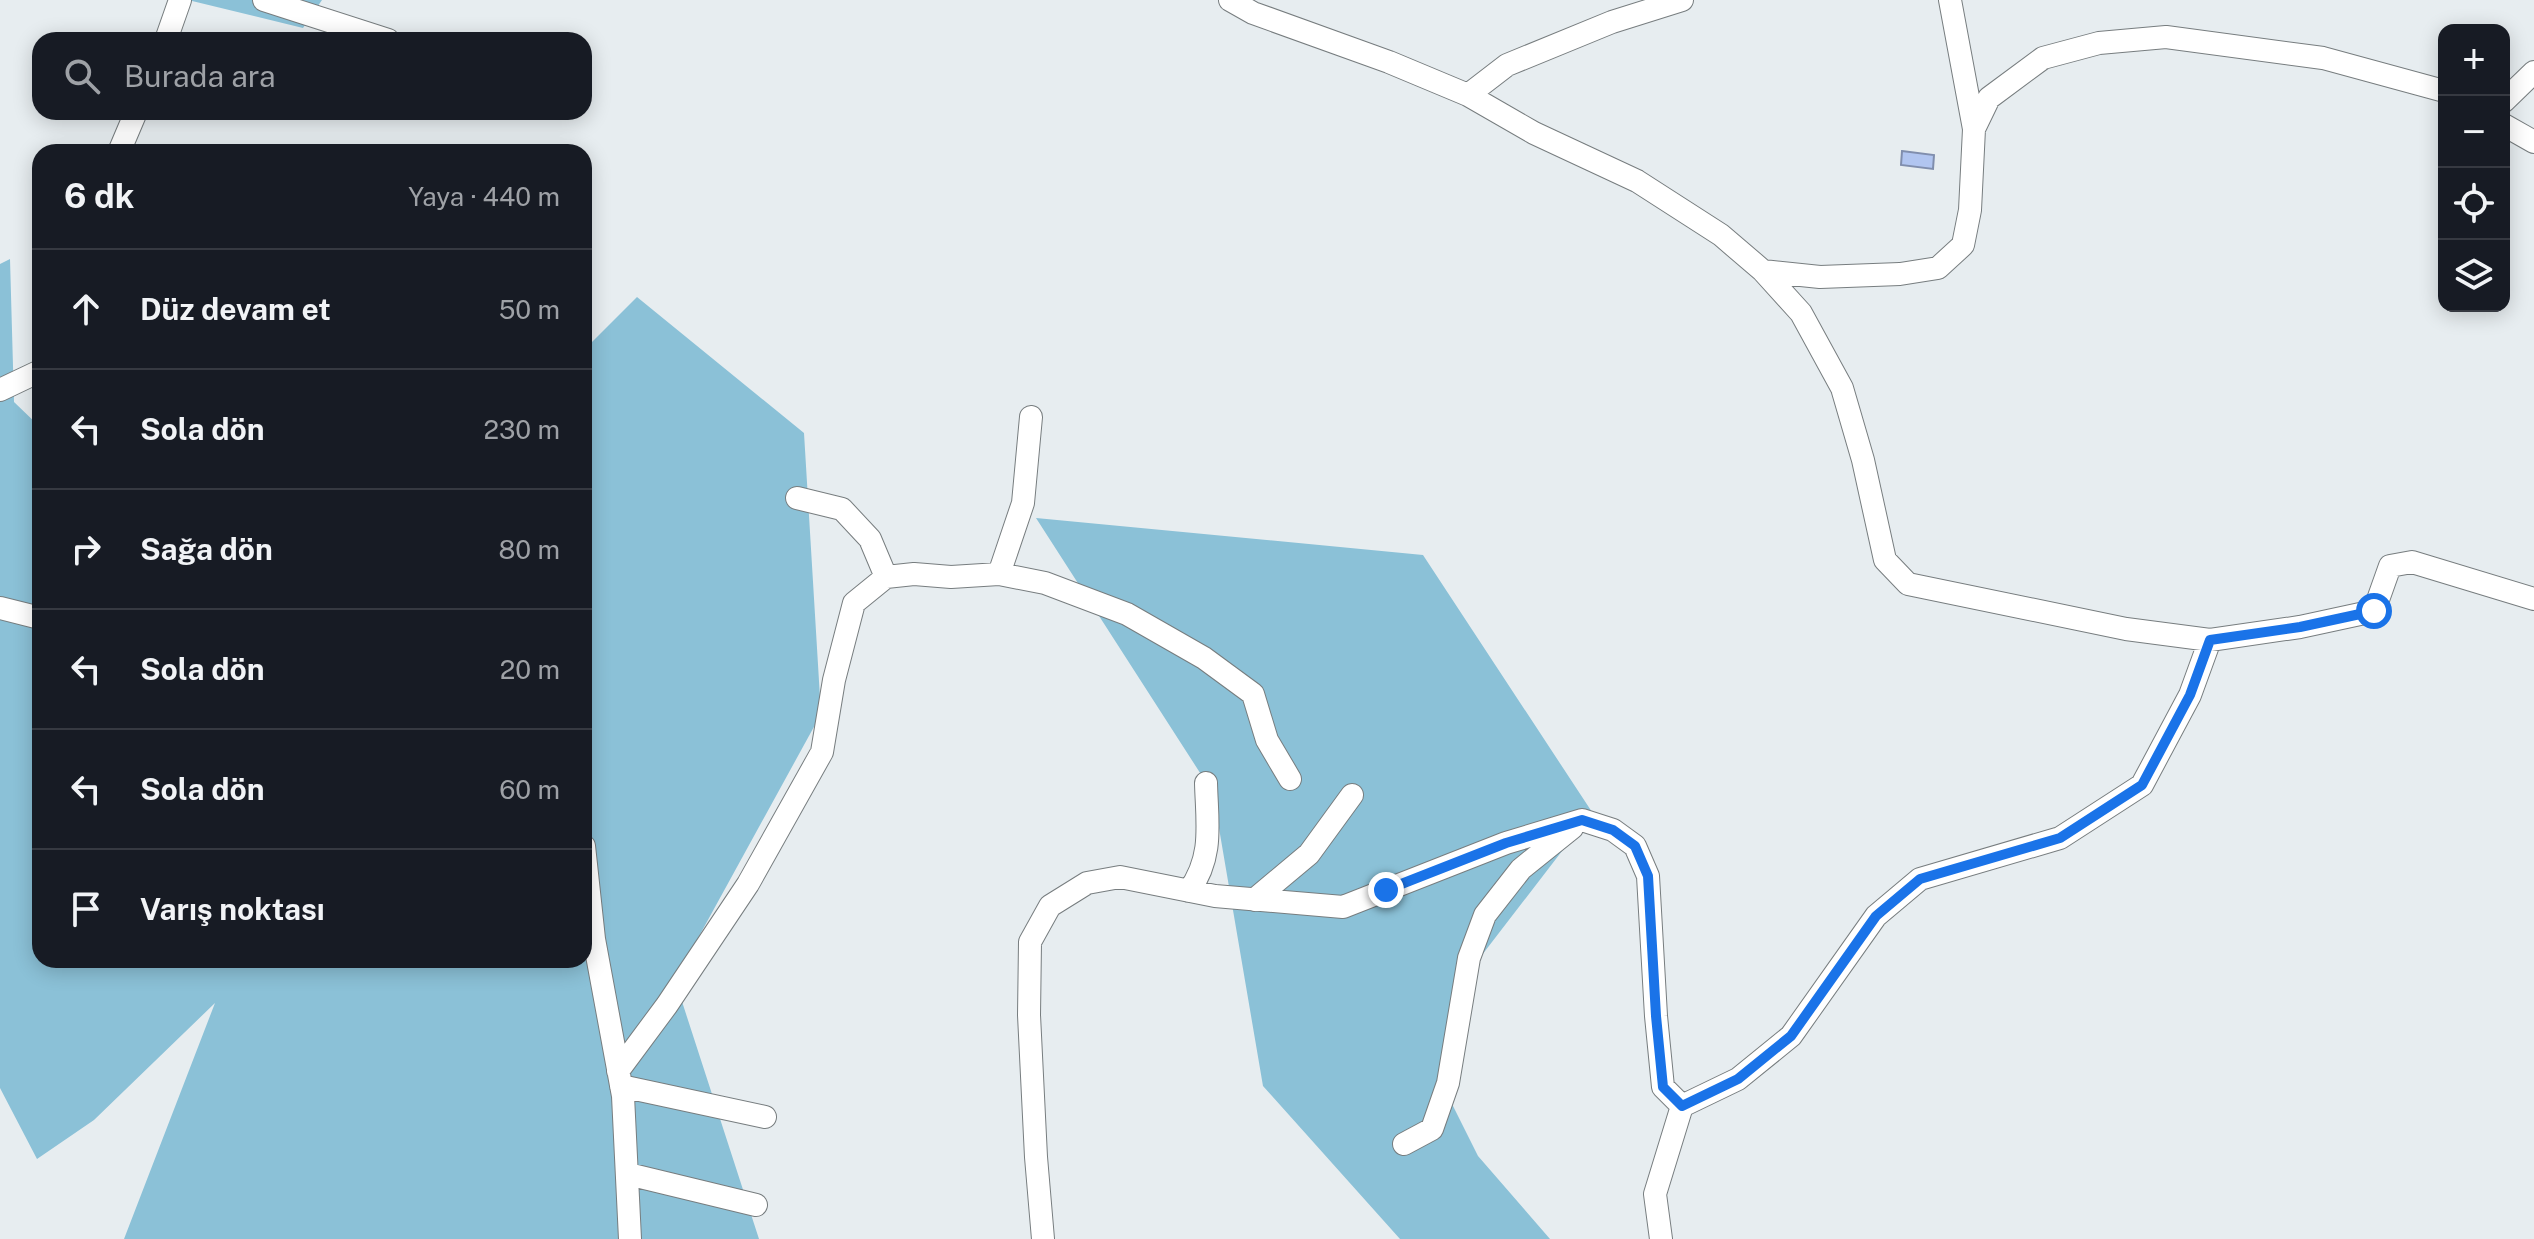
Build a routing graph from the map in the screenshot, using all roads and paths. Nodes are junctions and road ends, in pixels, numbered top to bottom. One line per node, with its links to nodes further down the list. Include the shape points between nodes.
1 (180, 0): 7 (street)
2 (264, 0): 8 (street)
3 (1230, 0): 6 (street)
4 (1682, 0): 11 (street, via 1507,65)
5 (1950, 0): 15 (street)
6 (1254, 6): 11 (street)
7 (169, 32)
8 (363, 32)
9 (2534, 72): 12 (street)
10 (2438, 89): 15 (street, via 2323,58 2166,37 2099,43 2043,58 1989,98)
11 (1468, 95): 18 (street, via 1637,181 1721,235)
12 (2509, 96)
13 (133, 120): 17 (street)
14 (2510, 128): 16 (street)
15 (1974, 129): 18 (street, via 1963,245 1938,268 1820,277)
16 (2534, 142)
17 (122, 144)
18 (1763, 271): 28 (street, via 1801,313 1842,388 1885,560 1908,584 2126,629)
19 (32, 375): 20 (street)
20 (0, 390)
21 (1031, 417): 23 (street, via 1023,503)
22 (797, 498): 24 (street, via 842,509 870,539)
23 (999, 574): 24 (street); 29 (street, via 1045,583 1127,614 1204,658 1253,694 1267,740)
24 (886, 577): 36 (street, via 854,603 822,752 748,884)
25 (2534, 599): 28 (street, via 2412,562 2390,566 2374,611)
26 (0, 608): 27 (street)
27 (32, 616)
28 (2210, 640): 37 (street, via 2190,695 2142,785 2060,838 1920,879 1876,916 1791,1036 1738,1079)
29 (1290, 779)
30 (1206, 783): 33 (street, via 1208,848 1202,873)
31 (1352, 795): 34 (street, via 1309,854)
32 (1582, 820): 34 (street, via 1506,843 1343,907); 37 (street, via 1613,830 1635,846 1648,876 1663,1087); 39 (street, via 1521,869 1485,915 1469,958 1448,1083 1432,1129)
33 (1189, 891): 34 (street); 43 (street, via 1120,877 1087,883 1050,906 1030,942)
34 (1254, 900)
35 (592, 920): 36 (street)
36 (620, 1078): 38 (street); 40 (street)
37 (1682, 1106): 44 (street, via 1655,1194)
38 (765, 1117)
39 (1404, 1144)
40 (628, 1174): 41 (street); 42 (street)
41 (756, 1205)
42 (630, 1239)
43 (1043, 1239)
44 (1661, 1239)

